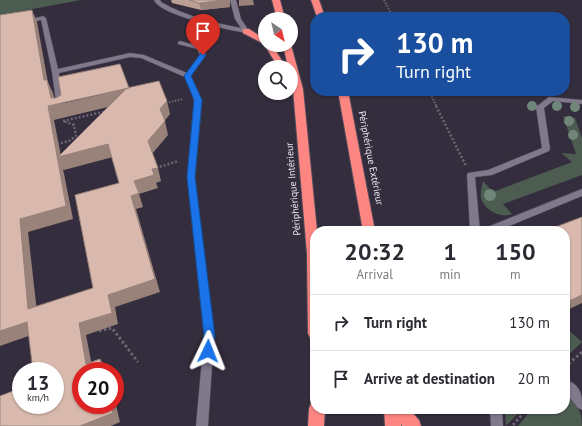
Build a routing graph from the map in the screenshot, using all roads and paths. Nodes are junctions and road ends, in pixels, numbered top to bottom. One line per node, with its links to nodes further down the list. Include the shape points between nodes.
1 (157, 0): 10 (lane, via 166,9 179,14)
2 (233, 0): 10 (lane, via 238,19)
3 (276, 0): 6 (highway)
4 (315, 0): 7 (highway)
5 (384, 0): 8 (path)
6 (279, 12)
7 (319, 12)
8 (390, 12)
9 (22, 22): 13 (lane, via 43,18)
10 (246, 31): 11 (highway)
11 (258, 38)
12 (180, 43): 14 (lane, via 200,48 203,55)
13 (55, 72): 14 (lane, via 130,55 142,56); 19 (lane)
14 (188, 76): 22 (lane, via 198,100)
15 (298, 89): 26 (highway, Périphérique Intérieur)
16 (344, 96): 27 (highway, Périphérique Extérieur)
17 (432, 96): 24 (path)
18 (582, 101): 24 (lane, via 552,99 540,107 546,150 489,173)
19 (60, 108)
20 (103, 112): 21 (path, via 63,121 74,125 76,136 69,141)
21 (55, 144)
22 (192, 161): 23 (path, via 178,161); 41 (lane, via 191,177 209,336)
23 (152, 169)
24 (471, 175): 28 (lane)
25 (582, 192): 29 (lane)
26 (310, 226)
27 (368, 226)
28 (475, 226)
29 (500, 226)
30 (99, 331): 32 (path, via 112,328)
31 (582, 352): 33 (path)
32 (138, 362)
33 (570, 363)
34 (570, 388): 35 (lane)
35 (582, 404)
36 (317, 414): 42 (highway)
37 (392, 414): 43 (highway)
38 (403, 414): 44 (highway)
39 (496, 414): 45 (lane)
40 (523, 414): 46 (path)
41 (202, 426)
42 (316, 426)
43 (393, 426)
44 (413, 426)
45 (497, 426)
46 (512, 426)

